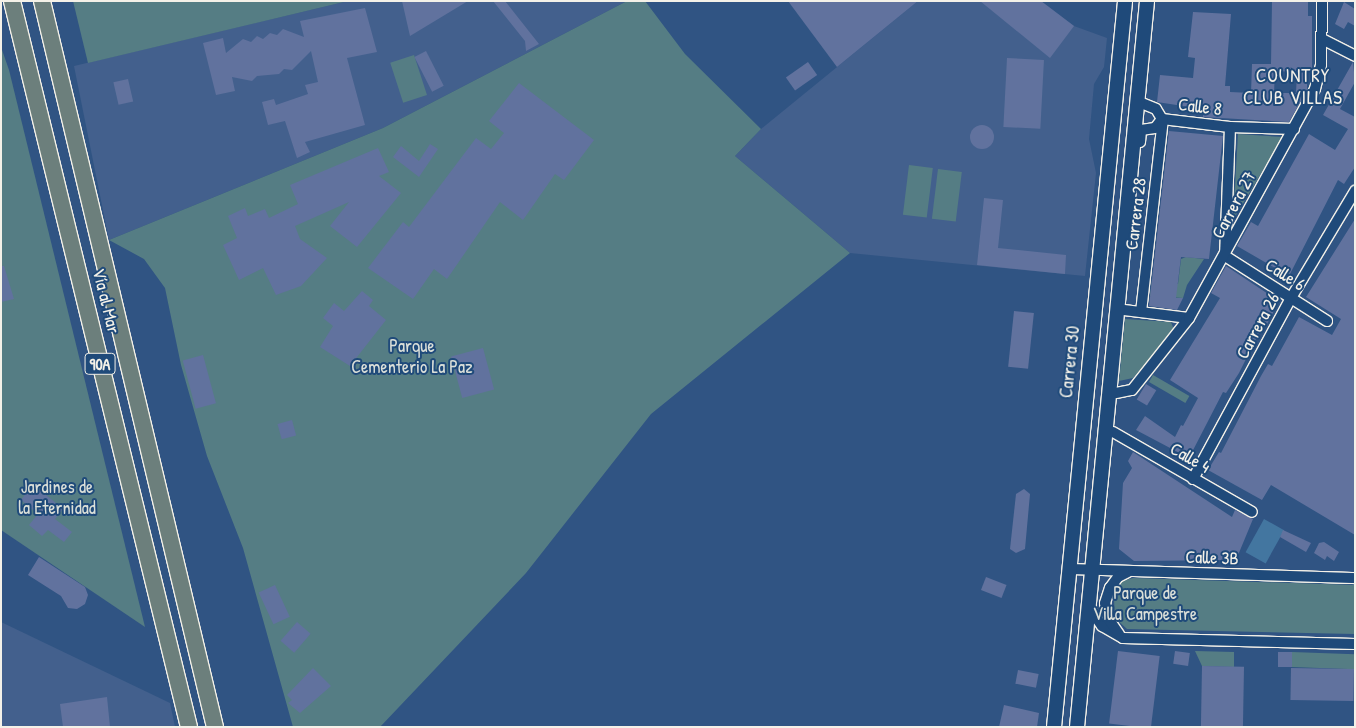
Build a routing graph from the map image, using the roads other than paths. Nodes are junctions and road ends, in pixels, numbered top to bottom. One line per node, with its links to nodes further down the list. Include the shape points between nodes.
1 (12, 1): 32 (highway, Vía al Mar / 90A)
2 (42, 1): 33 (highway, Vía al Mar / 90A)
3 (1125, 1): 24 (main road, Carrera 30)
4 (1147, 1): 8 (main road)
5 (1322, 1): 6 (street, Carrera 27)
6 (1322, 39): 7 (street); 11 (street, Carrera 27, via 1315,89)
7 (1355, 56)
8 (1139, 102): 9 (street, Calle 8, via 1156,108); 22 (main road)
9 (1163, 119): 10 (street, Calle 8); 16 (street, Carrera 28); 22 (street, via 1155,128 1141,130)
10 (1230, 127): 11 (street, Calle 8); 13 (street)
11 (1294, 129): 13 (street, Carrera 27)
12 (1355, 191): 14 (street, Carrera 26)
13 (1225, 256): 14 (street, Calle 6); 17 (street, Carrera 27)
14 (1291, 298): 18 (street, Calle 6); 21 (street, Carrera 26)
15 (1124, 310): 16 (street)
16 (1140, 312): 17 (street)
17 (1189, 318): 19 (street, Carrera 27, via 1132,390)
18 (1327, 321)
19 (1116, 393)
20 (1113, 432): 21 (street, Calle 4)
21 (1193, 479): 23 (street, Calle 4)
22 (1098, 511): 25 (main road)
23 (1252, 512)
24 (1068, 569): 25 (street, Calle 3B); 28 (main road, Carrera 30)
25 (1092, 571): 26 (street, Calle 3B); 29 (main road)
26 (1129, 572): 27 (street, Calle 3B); 30 (street, via 1118,577 1105,603 1108,618)
27 (1355, 578)
28 (1066, 606): 29 (main road); 34 (main road, Carrera 30)
29 (1090, 609): 30 (street, via 1102,626); 35 (main road)
30 (1122, 638): 31 (street)
31 (1355, 644)
32 (188, 727)
33 (215, 727)
34 (1054, 727)
35 (1077, 727)

